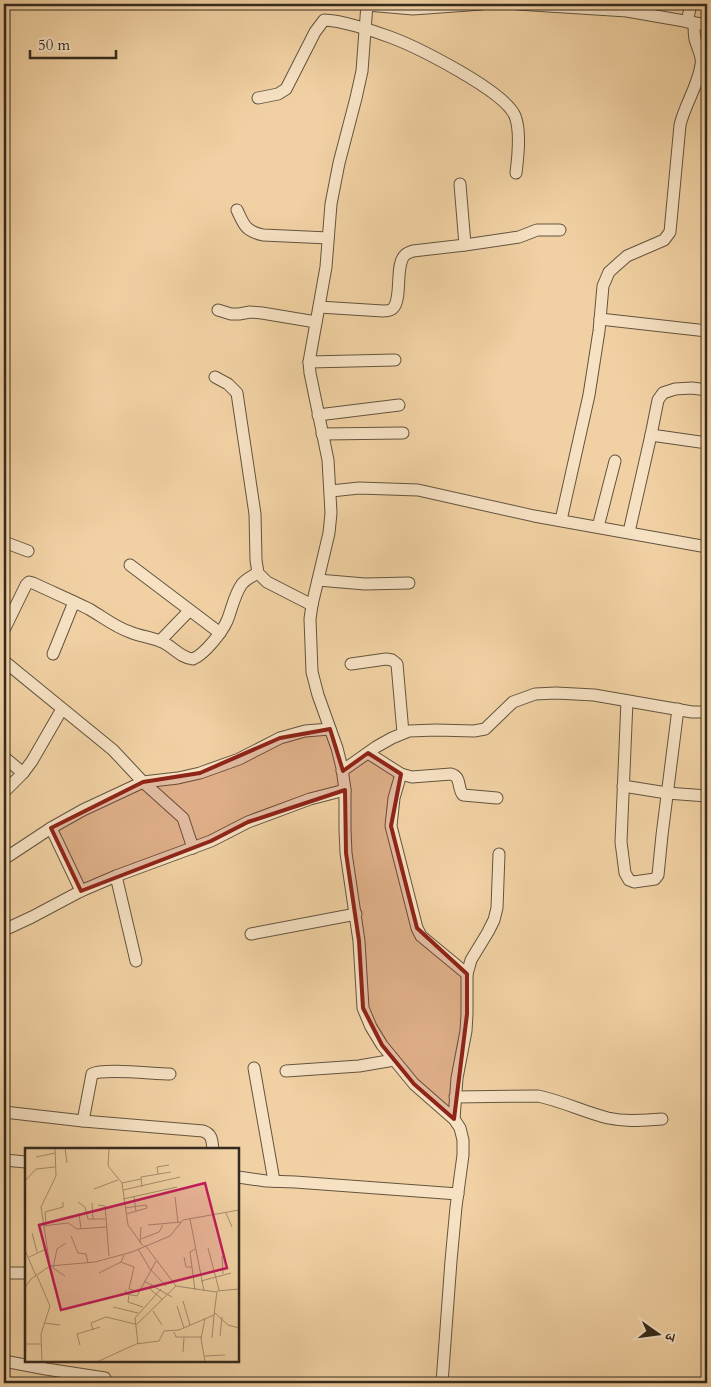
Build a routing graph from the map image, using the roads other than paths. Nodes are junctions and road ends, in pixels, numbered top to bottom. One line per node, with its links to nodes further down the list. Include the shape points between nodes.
1 (367, 4): 2 (street, via 413,10); 7 (street)
2 (482, 4)
3 (517, 4): 5 (street, via 627,11)
4 (691, 4): 5 (street)
5 (691, 22): 6 (street); 8 (street, via 694,36)
6 (707, 25)
7 (365, 30): 9 (street, via 324,20 286,88 278,94); 10 (street, via 411,46 457,70 488,89 509,108 515,115 517,126); 14 (street, via 362,71 330,204)
8 (703, 51): 18 (street, via 697,82 680,125 670,232 664,240 627,256 609,272 603,286)
9 (258, 98)
10 (516, 173)
11 (460, 184): 15 (street)
12 (237, 210): 14 (street, via 244,225 253,233)
13 (560, 230): 15 (street, via 537,230)
14 (328, 238): 16 (street)
15 (465, 245): 16 (street, via 405,254 396,301 388,310)
16 (319, 307): 19 (street)
17 (218, 310): 19 (street)
18 (600, 319): 20 (street); 33 (street, via 589,395)
19 (316, 322): 22 (street)
20 (707, 331)
21 (395, 360): 22 (street)
22 (309, 362): 26 (street)
23 (214, 376): 40 (street, via 237,392 255,514)
24 (707, 390): 29 (street, via 675,389 663,393 658,400)
25 (399, 405): 26 (street)
26 (318, 415): 28 (street)
27 (403, 433): 28 (street)
28 (322, 434): 32 (street)
29 (651, 435): 30 (street); 35 (street)
30 (707, 443)
31 (615, 461): 34 (street)
32 (331, 491): 33 (street, via 359,488 418,490); 41 (street, via 329,534)
33 (561, 520): 34 (street)
34 (598, 527): 35 (street)
35 (629, 532): 37 (street)
36 (4, 542): 38 (street)
37 (707, 547)
38 (28, 551)
39 (130, 565): 45 (street)
40 (258, 573): 44 (street, via 267,582); 47 (street, via 241,586)
41 (318, 580): 42 (street); 44 (street)
42 (409, 583)
43 (74, 602): 46 (street, via 29,582); 48 (street, via 130,632); 49 (street)
44 (312, 605): 56 (street, via 312,672)
45 (189, 611): 47 (street); 48 (street)
46 (4, 630)
47 (220, 633): 48 (street, via 193,659)
48 (160, 640)
49 (53, 654)
50 (4, 661): 53 (street)
51 (351, 664): 57 (street, via 386,659 397,664)
52 (627, 701): 54 (street); 57 (street, via 594,695 535,694 513,702 485,729); 64 (street)
53 (62, 709): 61 (street); 63 (street, via 113,750)
54 (678, 709): 55 (street); 67 (street)
55 (707, 712)
56 (330, 729): 60 (street); 63 (street, via 280,738 239,759 200,773)
57 (403, 733): 58 (street)
58 (368, 753): 60 (street); 62 (street)
59 (4, 757): 61 (street)
60 (342, 771): 65 (street)
61 (23, 772): 66 (street)
62 (401, 774): 69 (street, via 412,778 451,774 458,778 463,795); 80 (street, via 390,826 417,928 422,936)
63 (143, 782): 70 (street); 71 (street, via 183,818)
64 (623, 786): 67 (street); 67 (street, via 621,842 625,873 634,882 654,879 658,875)
65 (345, 790): 71 (street, via 248,822); 76 (street, via 346,853)
66 (4, 792)
67 (667, 793): 68 (street)
68 (707, 796)
69 (497, 798)
70 (51, 828): 73 (street); 75 (street)
71 (193, 848): 74 (street)
72 (499, 854): 80 (street, via 494,920)
73 (4, 859)
74 (116, 876): 75 (street); 79 (street)
75 (81, 891): 77 (street)
76 (356, 914): 78 (street); 81 (street, via 363,1008 371,1027)
77 (4, 930)
78 (251, 934)
79 (136, 961)
80 (467, 974): 85 (street, via 466,1031)
81 (394, 1060): 83 (street); 88 (street, via 414,1084)
82 (254, 1068): 94 (street)
83 (286, 1071)
84 (170, 1074): 89 (street, via 113,1071 92,1074)
85 (455, 1097): 87 (street, via 538,1096 610,1118); 88 (street)
86 (4, 1112): 89 (street)
87 (662, 1119)
88 (454, 1120): 95 (street, via 463,1140)
89 (82, 1121): 90 (street, via 203,1131 211,1136)
90 (213, 1148)
91 (4, 1160): 92 (street)
92 (25, 1162)
93 (239, 1177): 94 (street)
94 (274, 1181): 95 (street)
95 (458, 1194): 100 (street)
96 (4, 1273): 97 (street)
97 (25, 1273)
98 (4, 1361): 99 (street)
99 (105, 1378)
100 (442, 1383)

